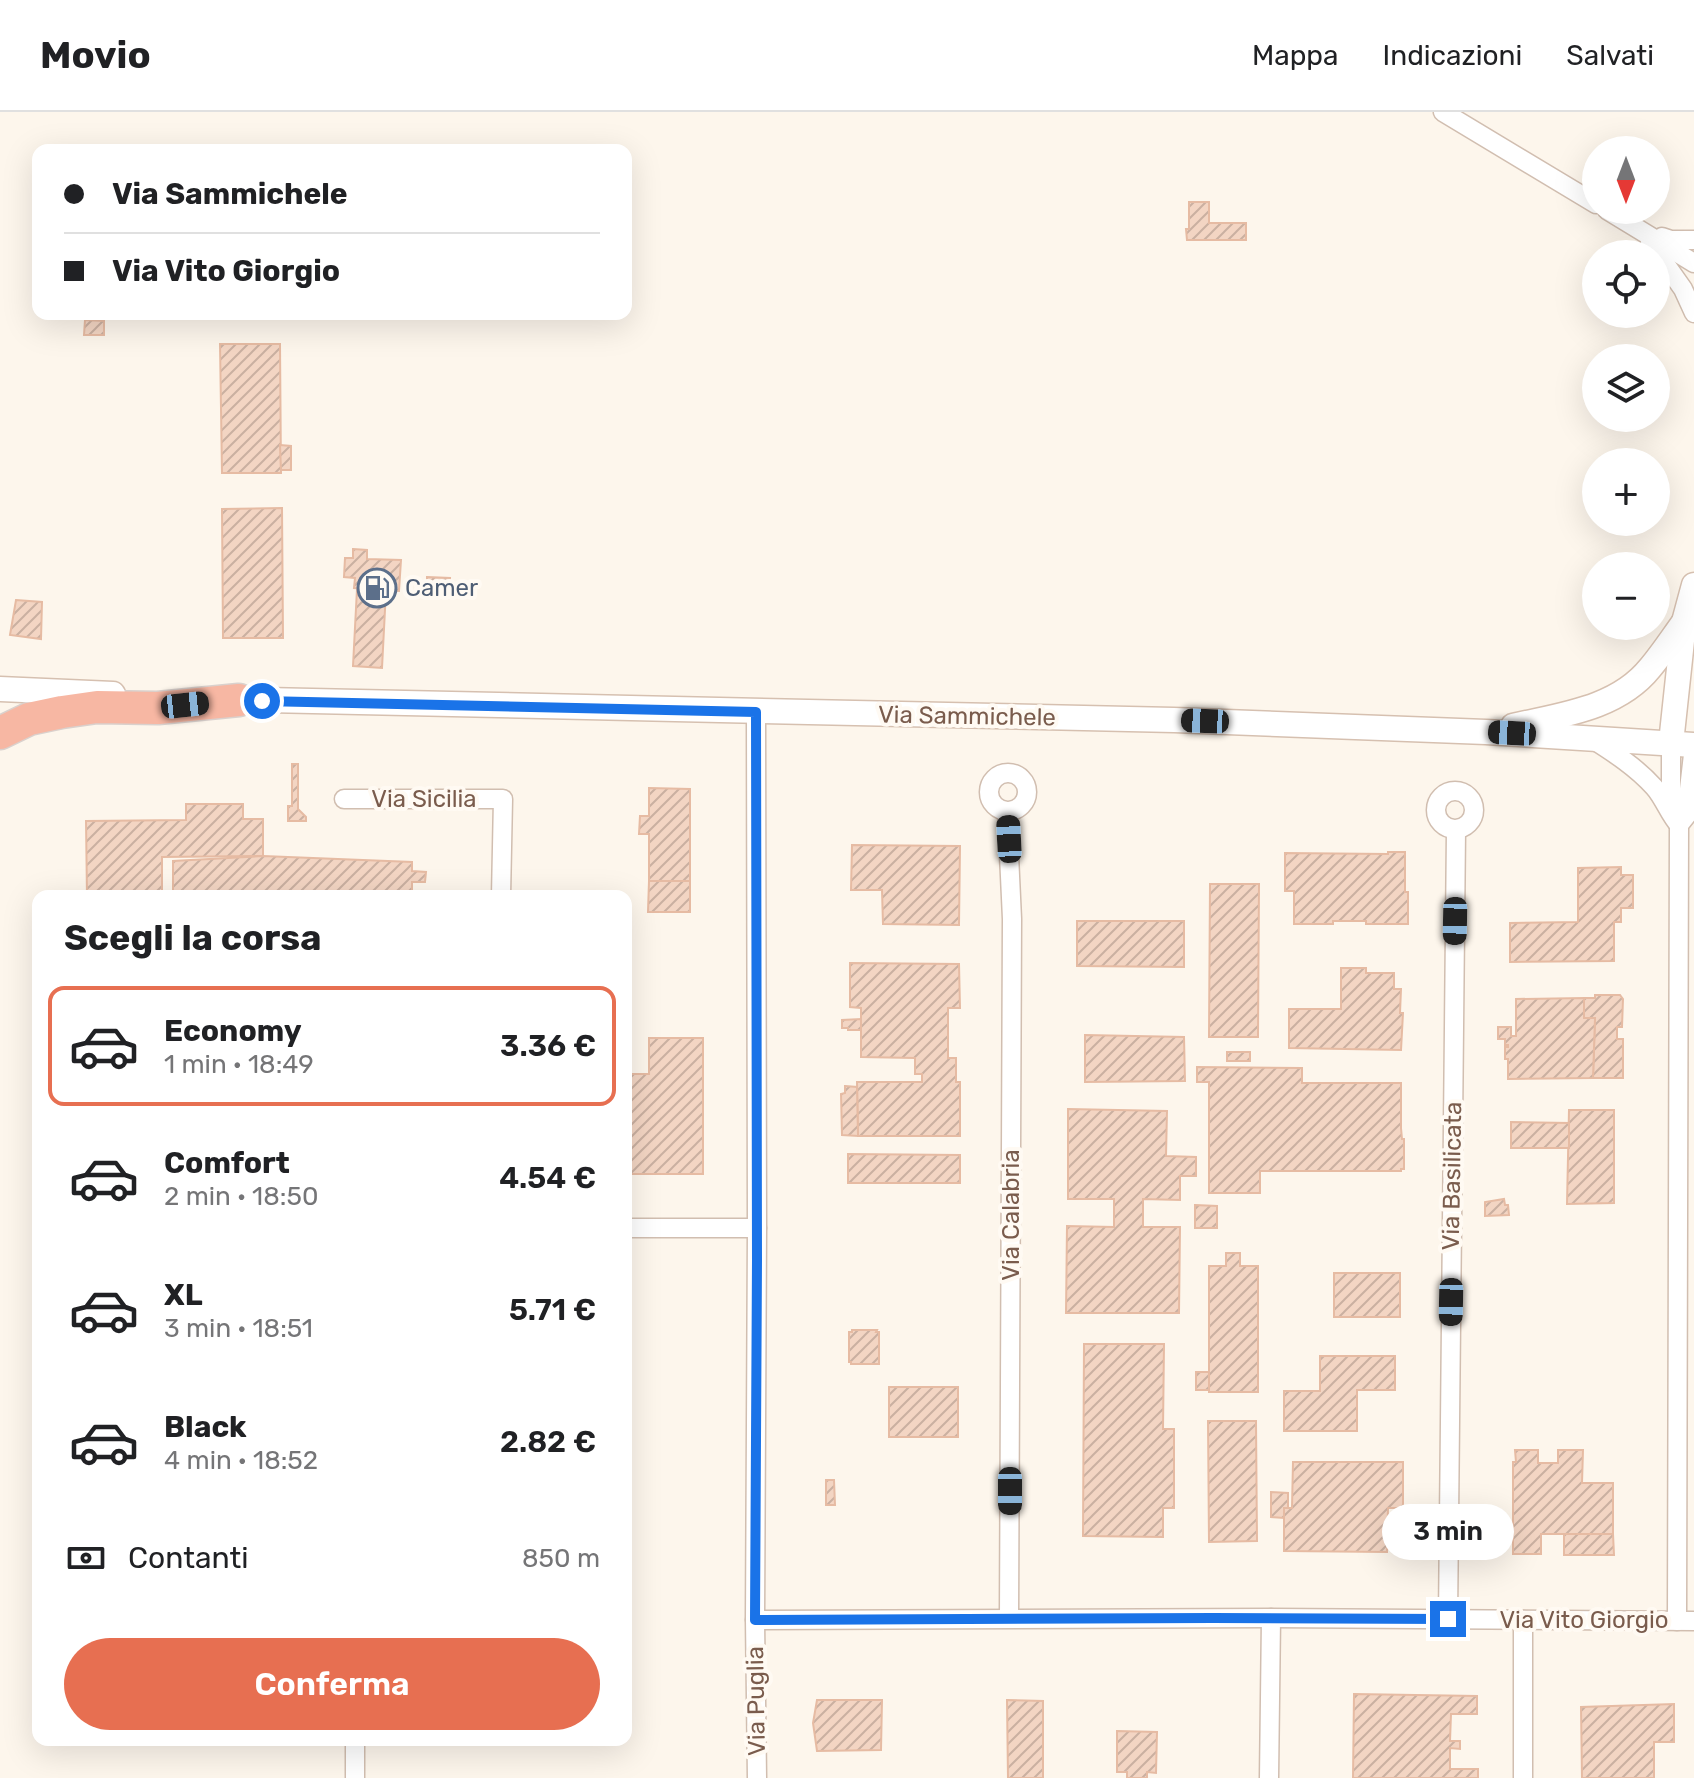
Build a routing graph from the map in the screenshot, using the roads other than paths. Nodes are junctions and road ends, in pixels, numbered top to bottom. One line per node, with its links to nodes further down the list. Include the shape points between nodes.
1 (1443, 112): 2 (street)
2 (1582, 196)
3 (1631, 224): 4 (street)
4 (1641, 230): 5 (street, via 1671,240); 6 (street); 7 (street)
5 (1694, 240)
6 (1694, 263)
7 (1694, 313)
8 (1694, 585): 9 (main road)
9 (1684, 622): 13 (main road, via 1649,671 1617,697); 16 (main road)
10 (0, 689): 11 (main road, Via Sammichele)
11 (239, 700): 12 (main road, Via Sammichele); 14 (highway, via 158,708 97,707 29,719)
12 (756, 712): 13 (main road, Via Sammichele); 23 (street, Via Puglia)
13 (1486, 732): 15 (main road, Via Sammichele)
14 (0, 733)
15 (1591, 738): 16 (main road, Via Sammichele); 19 (street, via 1629,763)
16 (1686, 745): 19 (street)
17 (344, 799): 21 (street, Via Sicilia, via 503,799)
18 (1007, 812): 24 (street, Via Calabria, via 1012,919)
19 (1682, 816): 29 (street)
20 (1456, 830): 26 (street, Via Basilicata)
21 (501, 890)
22 (632, 1228): 23 (street)
23 (757, 1228): 27 (street, Via Puglia)
24 (1009, 1618): 25 (street, Via Vito Giorgio); 27 (street, Via Vito Giorgio)
25 (1271, 1618): 26 (street, Via Vito Giorgio); 33 (street)
26 (1448, 1619): 28 (street, Via Vito Giorgio)
27 (755, 1620): 32 (street, Via Puglia)
28 (1523, 1620): 29 (street, Via Vito Giorgio); 34 (street)
29 (1686, 1621)
30 (355, 1746): 31 (street)
31 (355, 1778)
32 (757, 1778)
33 (1269, 1778)
34 (1523, 1778)

